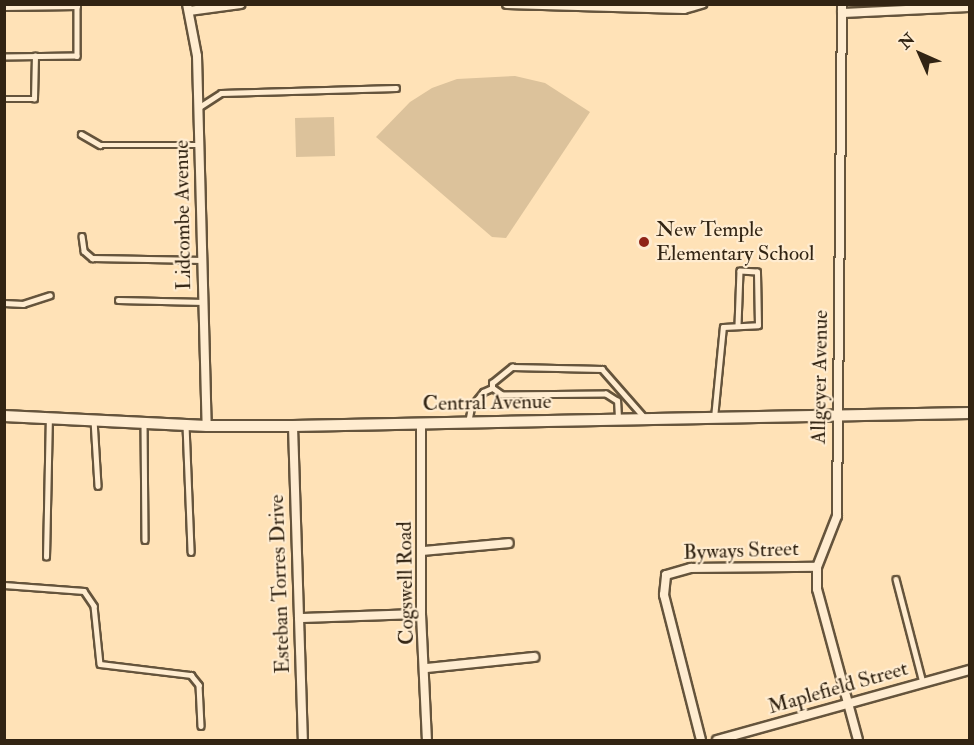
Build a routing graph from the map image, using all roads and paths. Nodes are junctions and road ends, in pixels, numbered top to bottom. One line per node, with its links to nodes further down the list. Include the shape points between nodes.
1 (241, 4): 6 (street)
2 (507, 4): 3 (street, via 684,9)
3 (702, 4)
4 (4, 7): 8 (lane, via 77,6 77,56)
5 (969, 7): 7 (street)
6 (188, 8): 12 (street, Lidcombe Avenue, via 197,56)
7 (842, 9): 25 (street, Allgeyer Avenue)
8 (35, 56): 9 (lane); 11 (lane, via 34,99)
9 (4, 57)
10 (396, 88): 12 (lane, via 221,93)
11 (4, 99)
12 (198, 108): 14 (street, Lidcombe Avenue)
13 (81, 134): 14 (lane, via 100,145)
14 (200, 145): 16 (street, Lidcombe Avenue)
15 (82, 236): 16 (lane, via 84,251 92,258)
16 (202, 260): 19 (street, Lidcombe Avenue)
17 (50, 295): 20 (lane, via 23,304)
18 (118, 300): 19 (lane)
19 (204, 302): 35 (street, Lidcombe Avenue)
20 (4, 303)
21 (738, 326): 21 (lane, via 758,325 757,272 740,271); 27 (lane, via 723,327)
22 (492, 388): 29 (lane, via 502,395 606,394 617,401); 30 (lane, via 496,377 512,367 590,366 607,372); 32 (lane, via 483,392 471,407)
23 (969, 413): 25 (street, Central Avenue)
24 (4, 416): 26 (street, Central Avenue)
25 (838, 416): 27 (street, Central Avenue); 43 (street, Allgeyer Avenue, via 837,516)
26 (49, 418): 28 (street, Central Avenue); 42 (lane)
27 (714, 418): 30 (street, Central Avenue)
28 (94, 420): 31 (street, Central Avenue); 37 (lane)
29 (618, 420): 30 (street, Central Avenue); 32 (street, Central Avenue)
30 (646, 420)
31 (144, 423): 34 (street, Central Avenue); 38 (lane)
32 (468, 423): 33 (street, Central Avenue)
33 (421, 424): 36 (street, Central Avenue); 40 (street, Cogswell Road)
34 (186, 425): 35 (street, Central Avenue); 41 (lane)
35 (207, 426): 36 (street, Central Avenue)
36 (293, 426): 47 (street, Esteban Torres Drive)
37 (98, 486)
38 (145, 540)
39 (509, 543): 40 (street)
40 (423, 551): 46 (street, Cogswell Road)
41 (191, 552)
42 (46, 557)
43 (817, 567): 52 (street, Allgeyer Avenue, via 817,589 826,630); 56 (street, Byways Street, via 691,568 666,575 664,595)
44 (896, 579): 51 (lane)
45 (4, 585): 53 (lane, via 84,591 94,606 100,664 191,675 199,685)
46 (421, 614): 47 (street); 49 (street, Cogswell Road)
47 (299, 618): 54 (street, Esteban Torres Drive)
48 (534, 657): 49 (street)
49 (426, 668): 55 (street, Cogswell Road)
50 (969, 670): 51 (street, Maplefield Street)
51 (923, 683): 52 (street, Maplefield Street)
52 (848, 703): 57 (street, Maplefield Street); 58 (street, Allgeyer Avenue)
53 (201, 726)
54 (303, 741)
55 (427, 741)
56 (700, 741)
57 (717, 741)
58 (858, 741)

